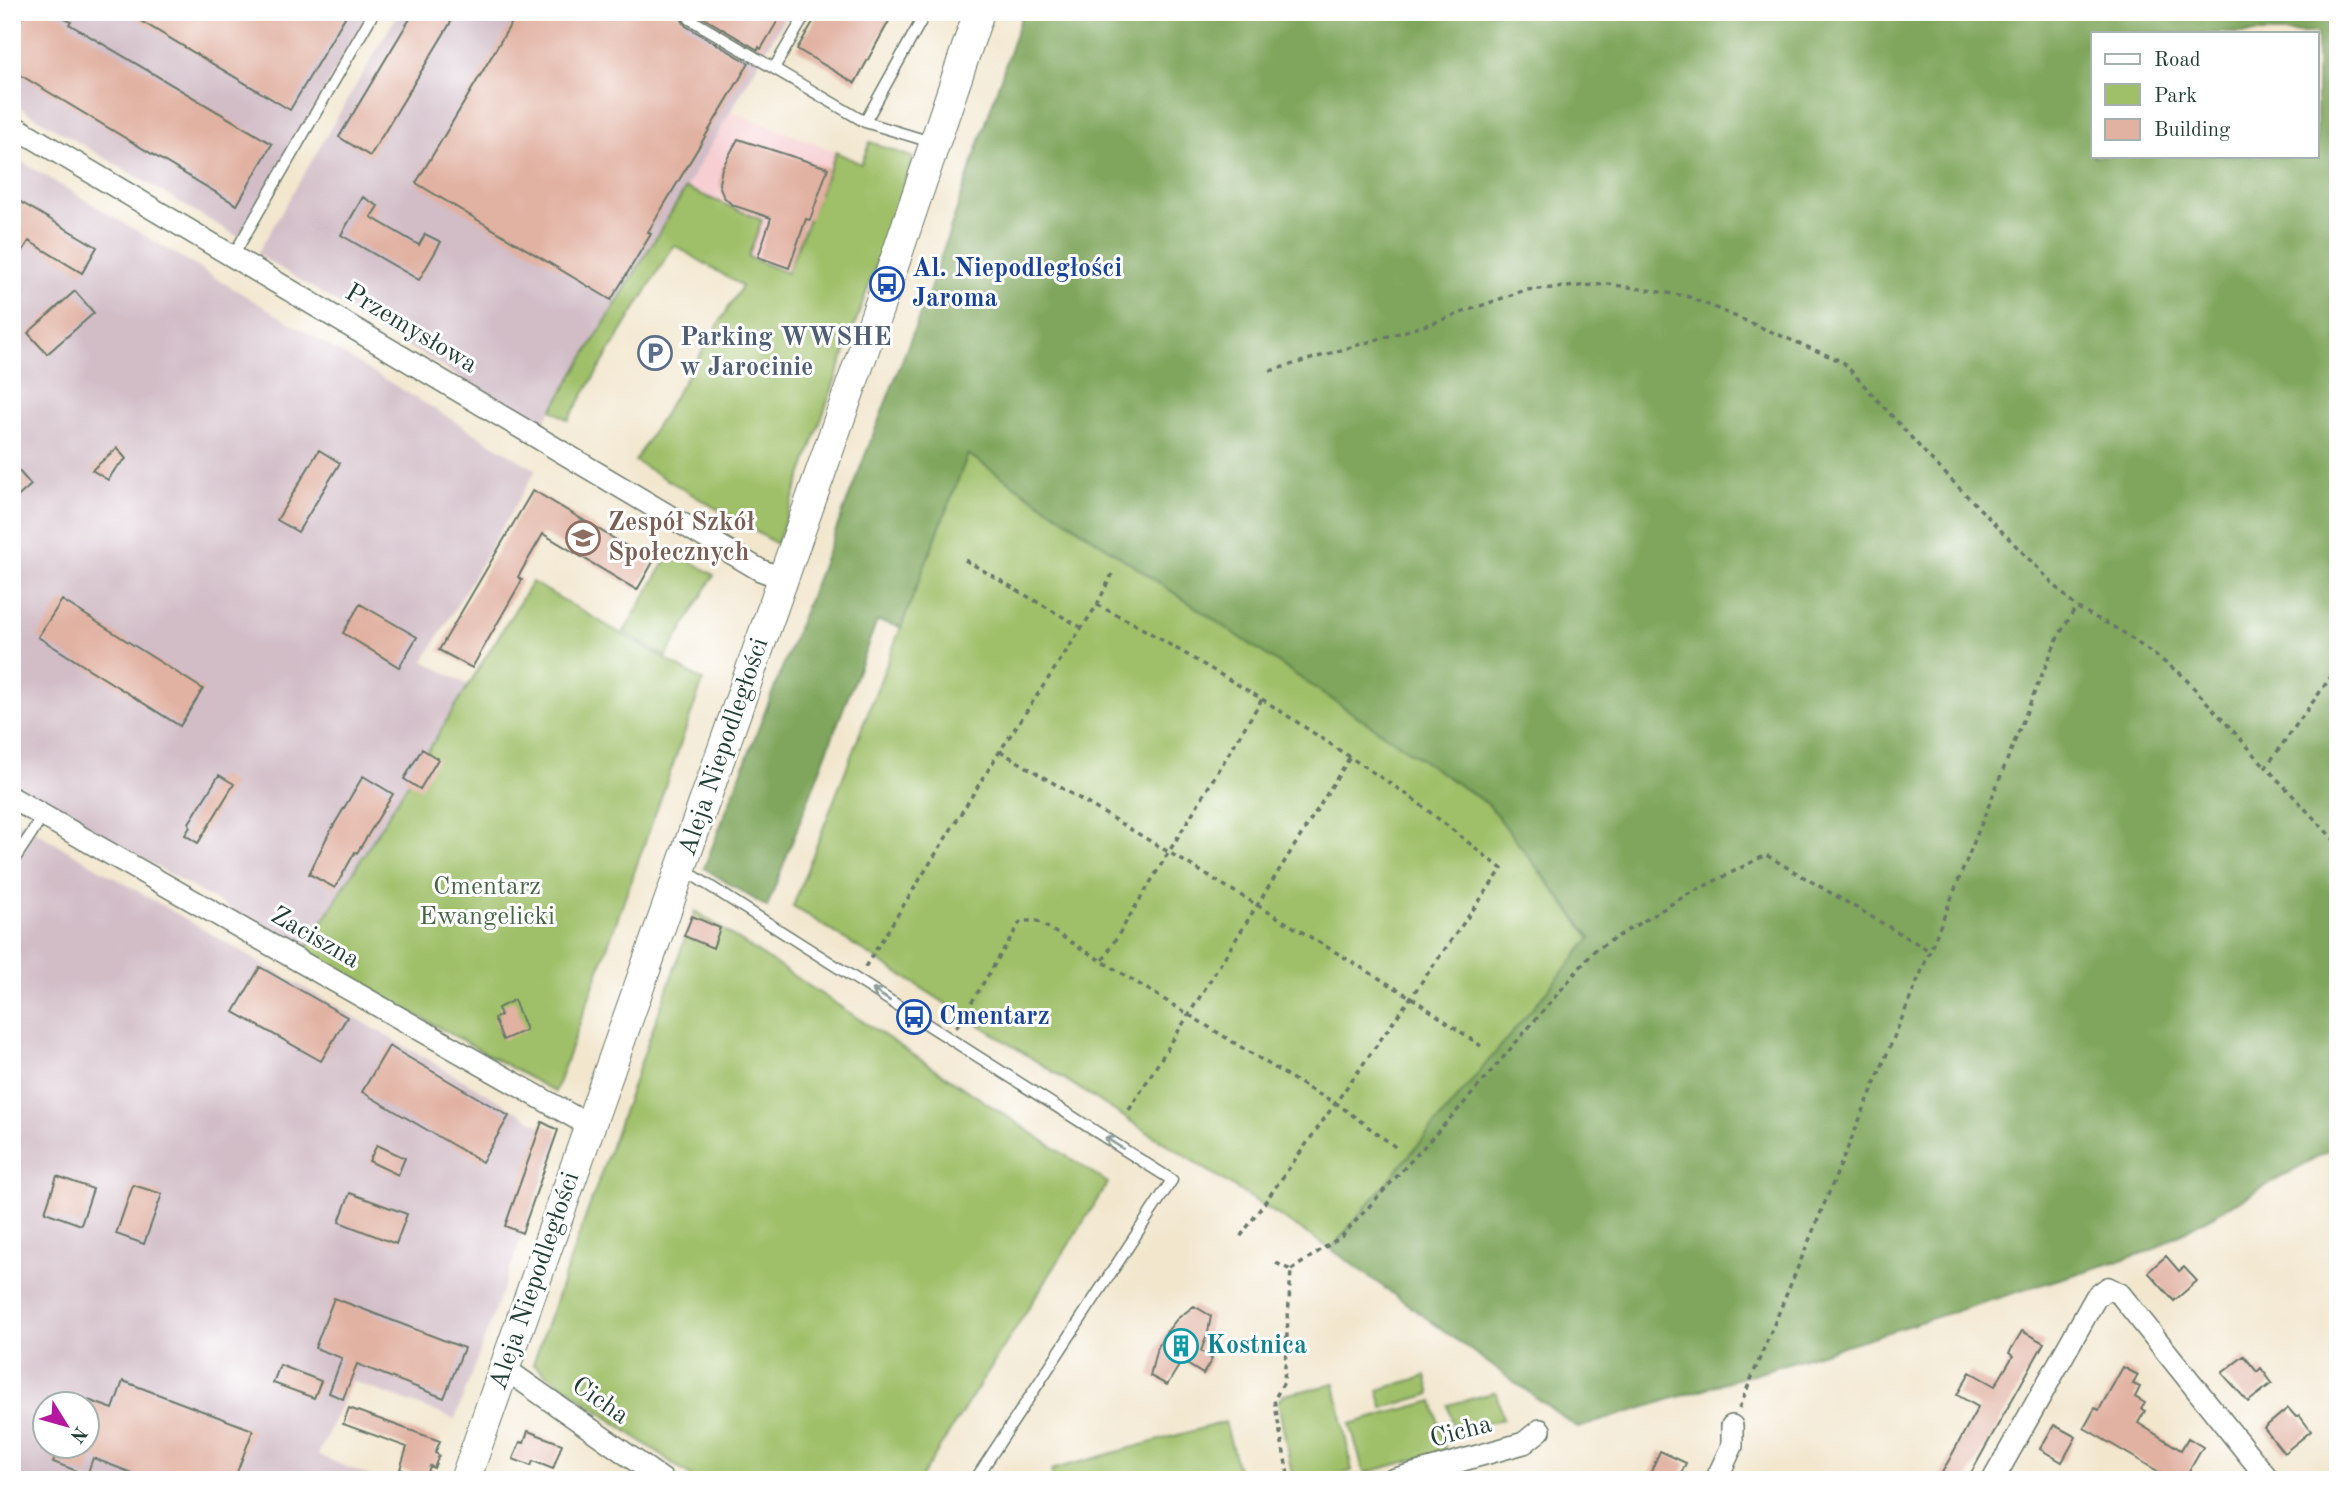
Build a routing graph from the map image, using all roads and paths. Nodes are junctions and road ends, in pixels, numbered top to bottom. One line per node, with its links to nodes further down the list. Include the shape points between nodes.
1 (374, 12): 10 (lane)
2 (807, 12): 6 (lane)
3 (926, 12): 7 (lane)
4 (979, 12): 9 (main road, Aleja Niepodległości)
5 (690, 19): 6 (lane)
6 (774, 68): 7 (lane)
7 (865, 122): 9 (lane)
8 (12, 125): 10 (street, Przemysłowa)
9 (934, 143): 14 (main road, Aleja Niepodległości)
10 (233, 256): 14 (street, Przemysłowa)
11 (1270, 371): 16 (path, via 1433,323 1525,290 1608,284 1687,296 1843,362)
12 (965, 560): 17 (path)
13 (1112, 574): 15 (path)
14 (782, 579): 28 (main road, Aleja Niepodległości)
15 (1097, 605): 17 (path); 19 (path)
16 (2076, 607): 22 (path, via 2121,631 2181,674); 30 (path, via 2035,691)
17 (1082, 628): 20 (path)
18 (2338, 667): 22 (path)
19 (1262, 699): 21 (path); 26 (path)
20 (1000, 751): 26 (path); 32 (path)
21 (1350, 757): 29 (path); 33 (path, via 1502,869)
22 (2266, 767): 25 (path)
23 (12, 797): 24 (street, Zaciszna)
24 (43, 816): 27 (lane); 39 (street, Zaciszna)
25 (2338, 844)
26 (1169, 852): 29 (path); 31 (path)
27 (12, 863)
28 (681, 867): 32 (lane); 39 (main road, Aleja Niepodległości)
29 (1257, 905): 33 (path); 34 (path)
30 (1930, 951): 43 (path, via 1766,855 1595,950 1342,1236); 45 (path)
31 (1102, 961): 34 (path); 35 (path, via 1037,921 1021,921)
32 (857, 979): 35 (lane, one-way to 32)
33 (1412, 998): 36 (path); 37 (path)
34 (1188, 1014): 37 (path); 38 (path)
35 (949, 1039): 49 (lane, one-way to 35, via 1172,1180)
36 (1481, 1046)
37 (1336, 1103): 40 (path); 41 (path)
38 (1129, 1110)
39 (590, 1126): 44 (main road, Aleja Niepodległości)
40 (1398, 1149)
41 (1238, 1240)
42 (1276, 1263): 43 (path)
43 (1291, 1270): 50 (path, via 1284,1382 1274,1400)
44 (504, 1368): 47 (main road, Aleja Niepodległości); 48 (street, Cicha)
45 (1732, 1426): 52 (street, via 1731,1446)
46 (1540, 1430): 51 (street, Cicha, via 1524,1443)
47 (465, 1480)
48 (663, 1480)
49 (975, 1480)
50 (1289, 1480)
51 (1392, 1480)
52 (1716, 1480)
53 (1993, 1480): 54 (street, via 2096,1297 2108,1288 2120,1294)
54 (2269, 1480)

